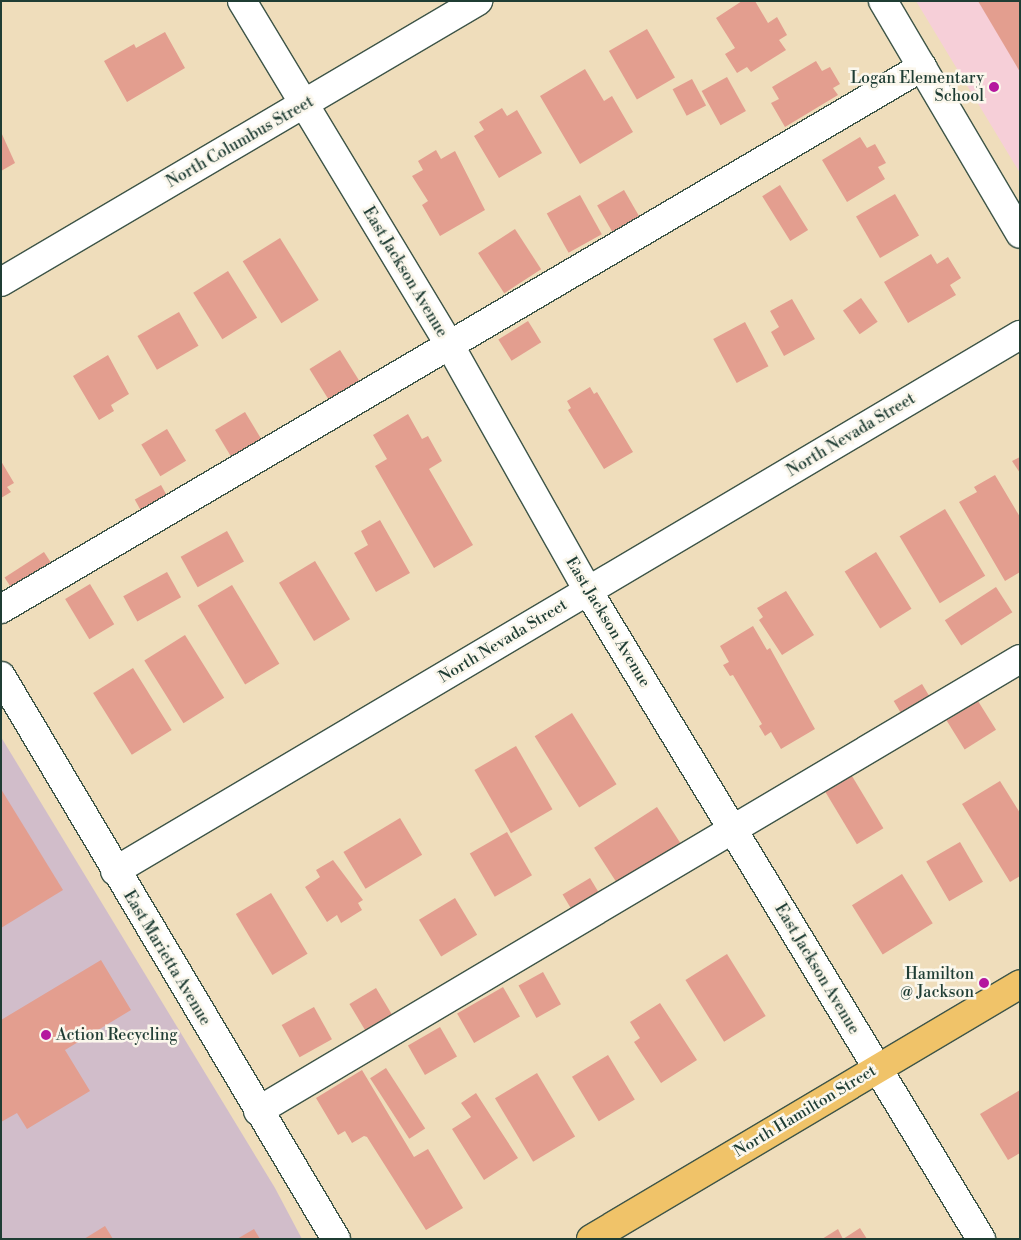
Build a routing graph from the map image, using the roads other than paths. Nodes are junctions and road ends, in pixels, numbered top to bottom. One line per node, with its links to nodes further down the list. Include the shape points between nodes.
1 (242, 1): 5 (street, East Jackson Avenue)
2 (478, 1): 5 (street, North Columbus Street)
3 (883, 1): 4 (street)
4 (922, 67): 6 (street); 9 (street)
5 (304, 104): 7 (street, North Columbus Street); 9 (street, East Jackson Avenue)
6 (1020, 234)
7 (1, 282)
8 (1020, 335): 10 (street, North Nevada Street)
9 (449, 344): 10 (street, East Jackson Avenue); 11 (street)
10 (588, 591): 14 (street, East Jackson Avenue); 15 (street, North Nevada Street)
11 (1, 609)
12 (1020, 659): 14 (street)
13 (1, 676): 15 (street, East Marietta Avenue)
14 (731, 828): 17 (street, East Jackson Avenue); 18 (street)
15 (115, 871): 18 (street, East Marietta Avenue)
16 (1020, 984): 17 (main road, North Hamilton Street)
17 (877, 1068): 20 (main road, North Hamilton Street); 21 (street, East Jackson Avenue)
18 (258, 1110): 19 (street, East Marietta Avenue)
19 (336, 1239)
20 (591, 1239)
21 (981, 1239)

